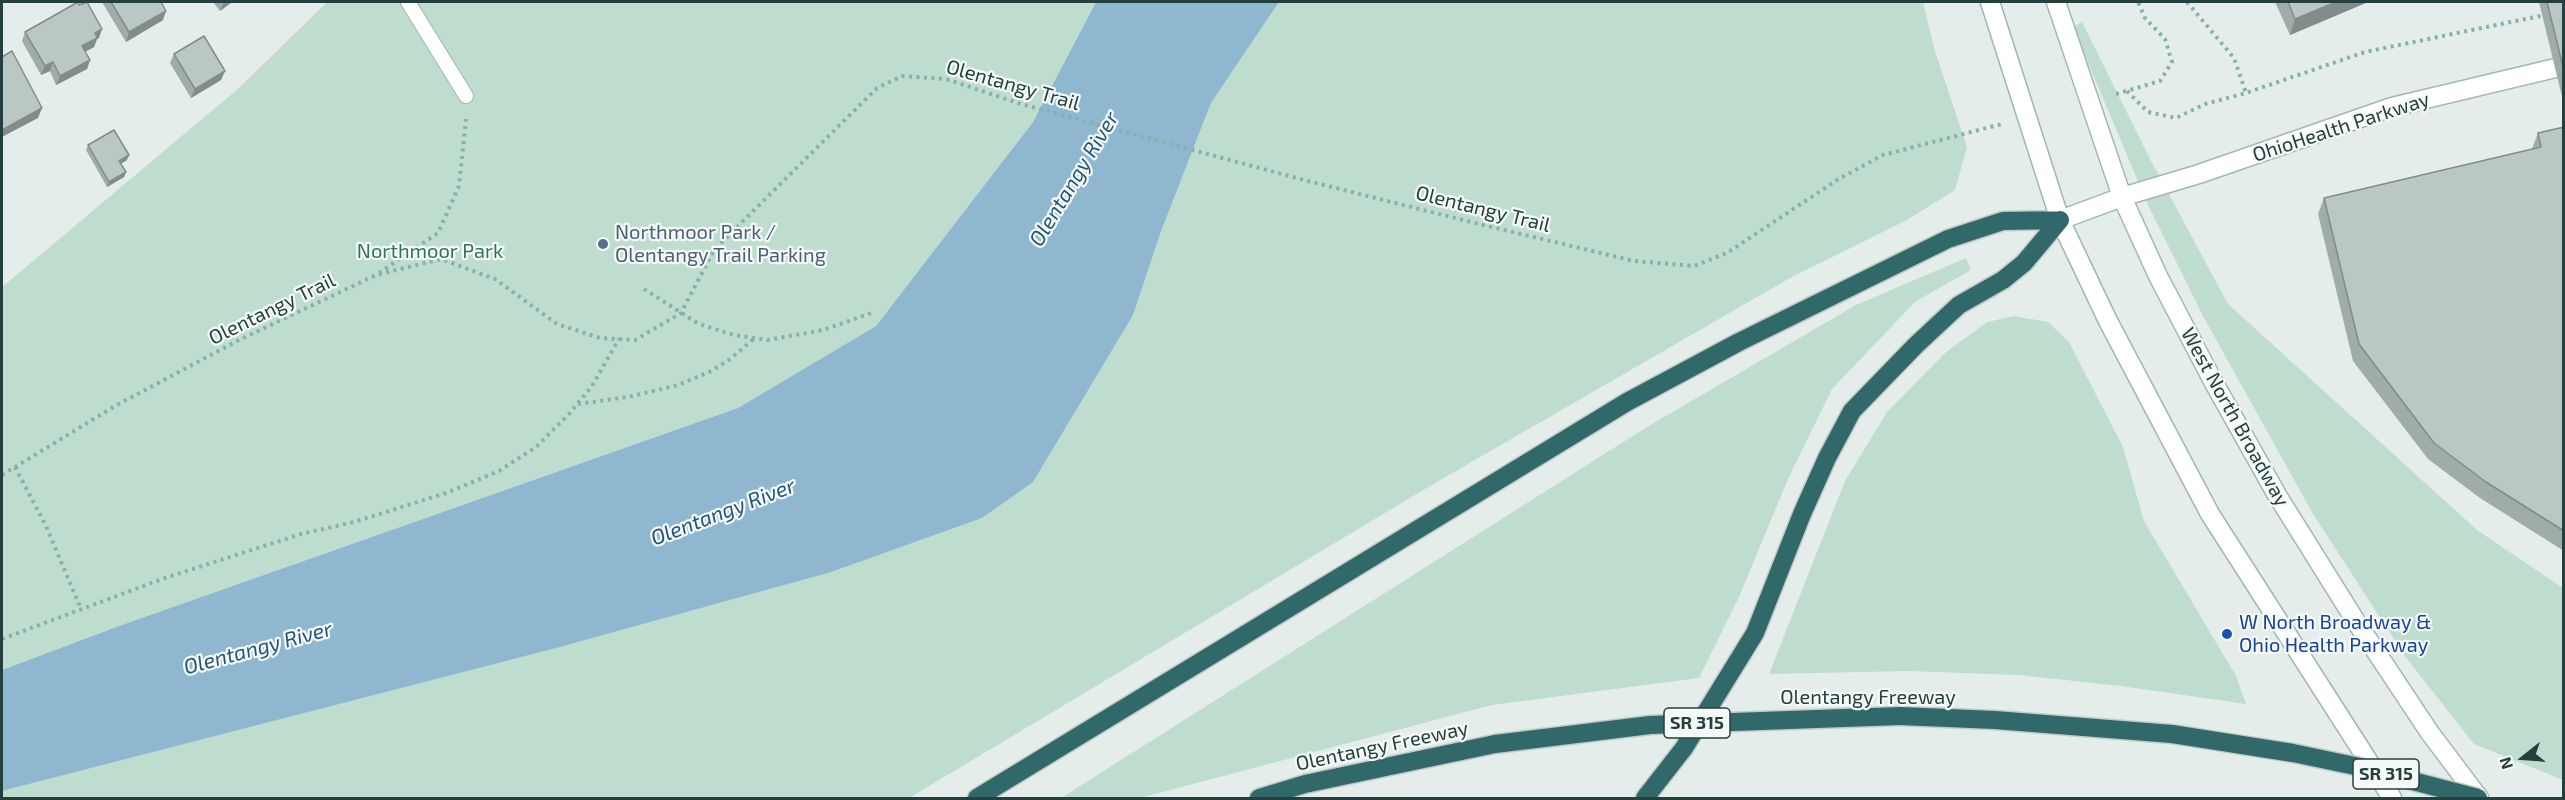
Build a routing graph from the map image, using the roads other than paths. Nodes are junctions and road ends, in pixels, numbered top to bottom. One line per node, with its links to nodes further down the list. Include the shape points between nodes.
1 (408, 2): 5 (lane)
2 (1990, 2): 7 (main road)
3 (2056, 2): 6 (main road, West North Broadway)
4 (2564, 66): 6 (main road, OhioHealth Parkway, via 2391,107 2210,171)
5 (466, 96)
6 (2122, 197): 7 (main road, OhioHealth Parkway); 12 (main road, West North Broadway, via 2158,276 2277,495 2430,734)
7 (2060, 220): 8 (highway, via 2003,221 1948,239 1728,347 1617,408); 10 (highway, via 2024,263 1959,305 1852,411 1802,514 1755,633 1684,747); 11 (main road, via 2108,321 2210,514)
8 (977, 798)
9 (1258, 798): 12 (highway, Olentangy Freeway / SR 315, bridge, via 1305,784 1495,744 1650,725 1900,716 2172,735 2293,753)
10 (1645, 798)
11 (2392, 798)
12 (2479, 798)

